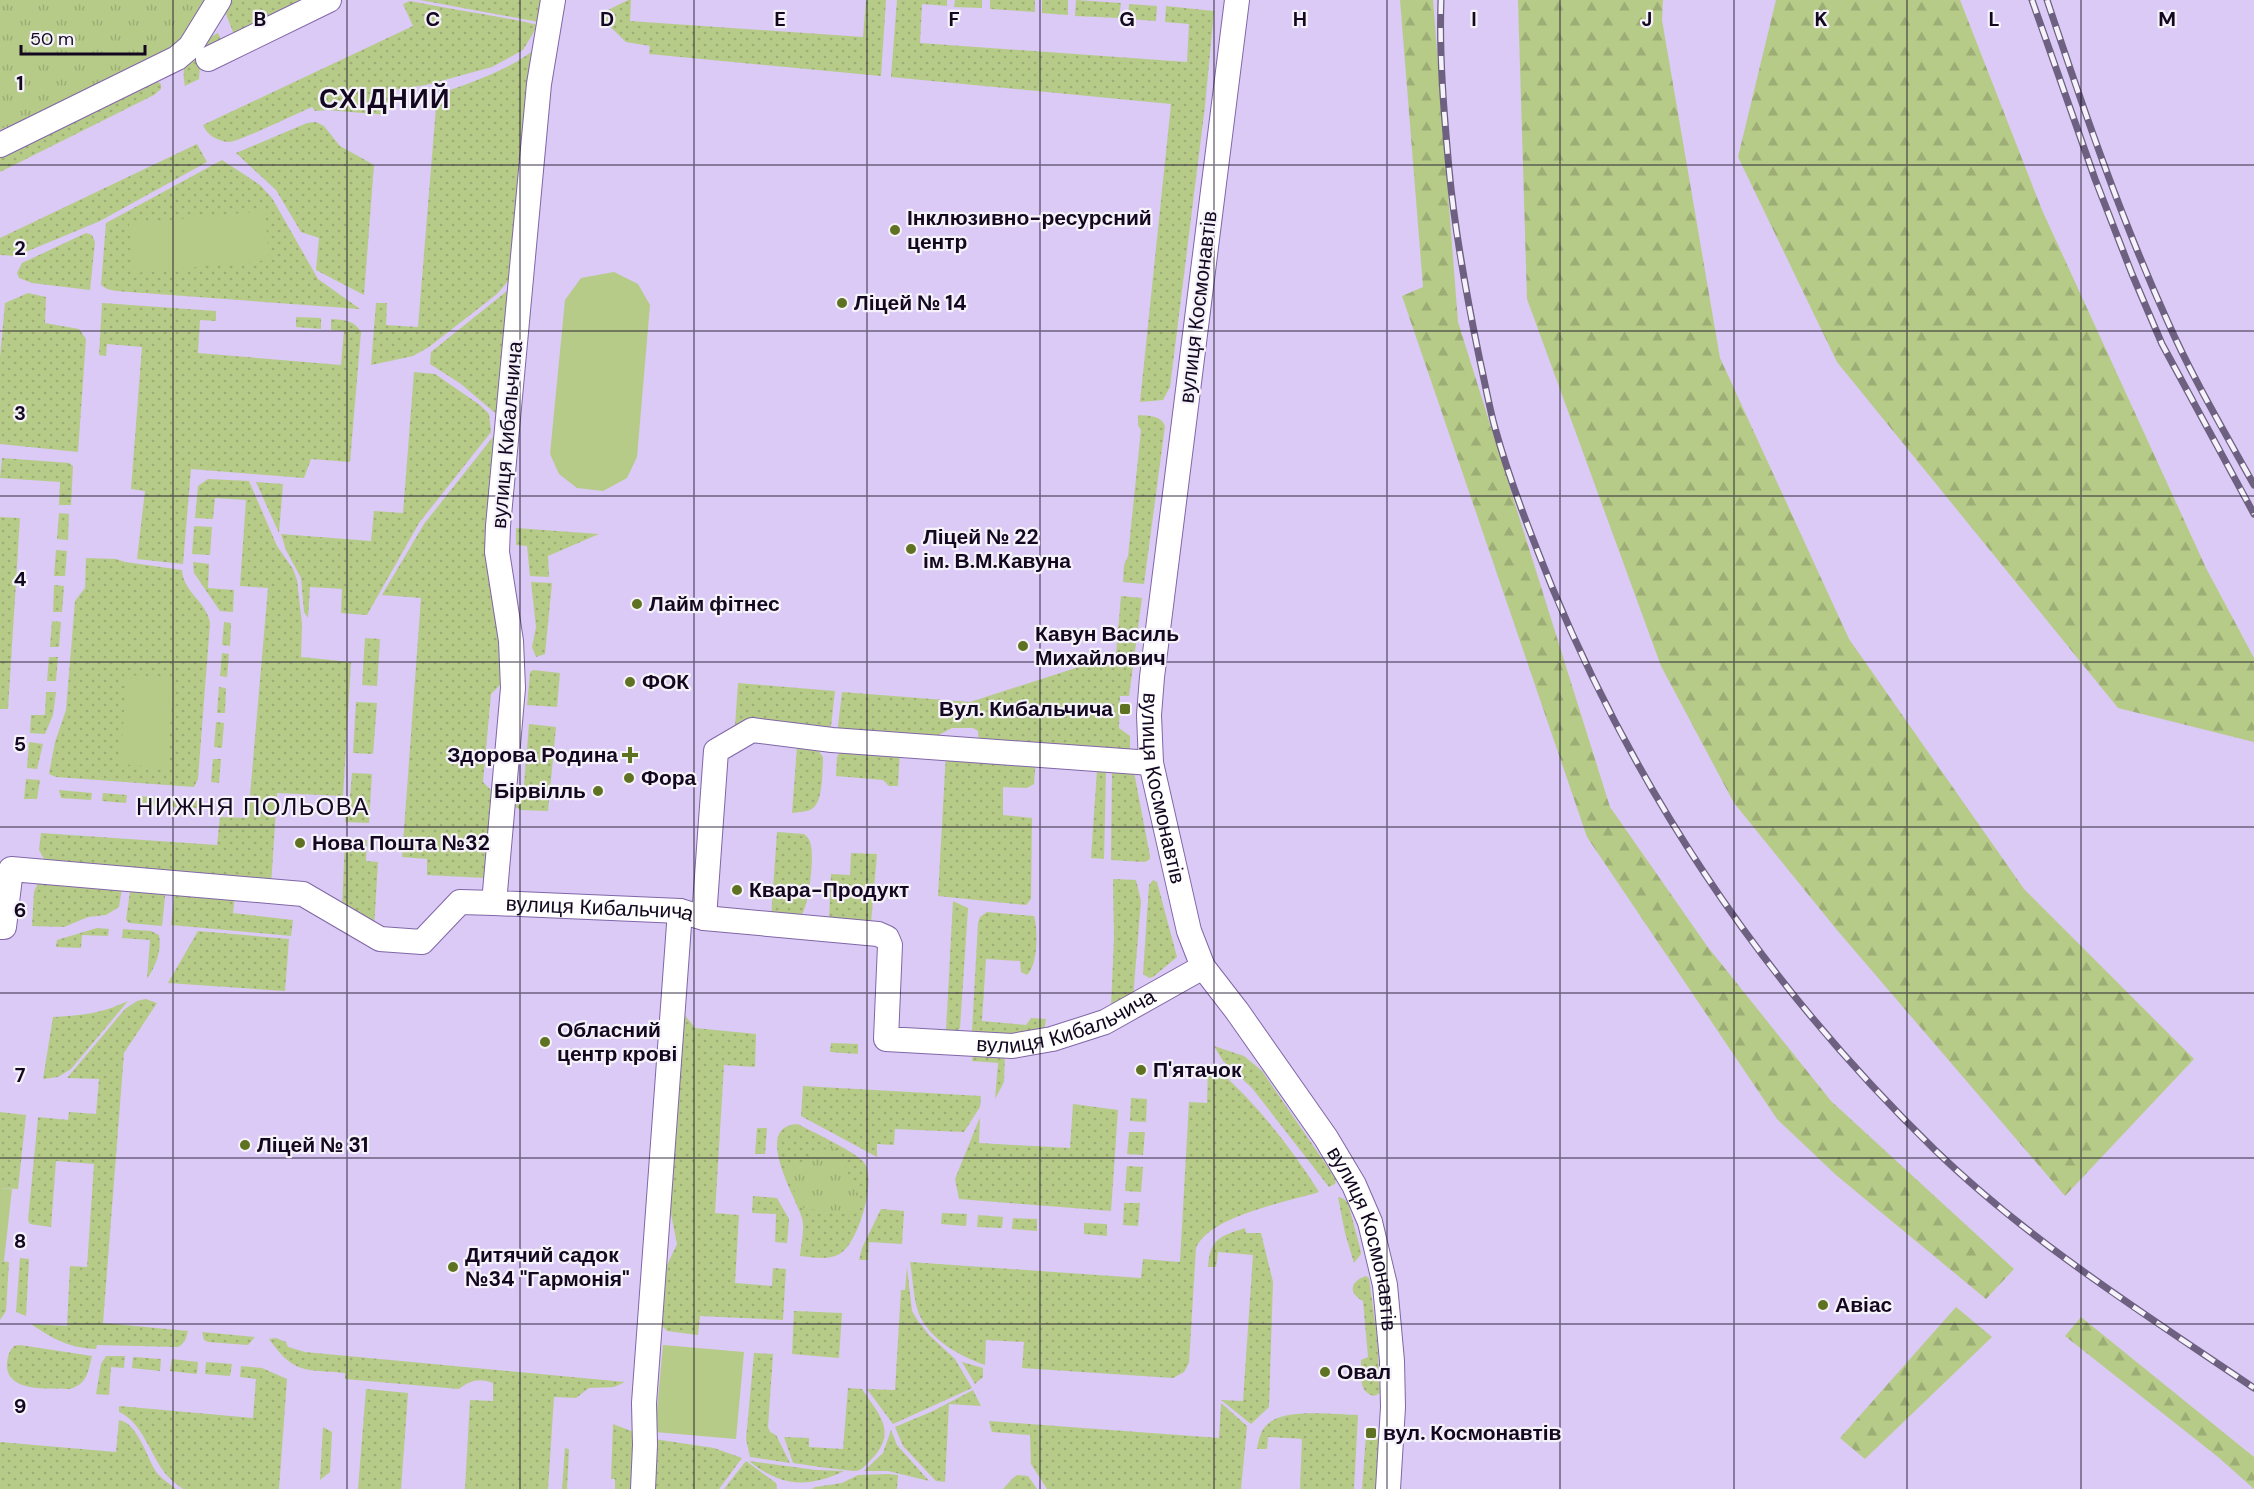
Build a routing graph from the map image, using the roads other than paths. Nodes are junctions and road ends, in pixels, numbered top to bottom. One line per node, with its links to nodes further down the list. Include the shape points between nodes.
1 (219, 0): 6 (street, via 190,47 177,58)
2 (329, 0): 5 (street)
3 (553, 0): 8 (street, вулиця Кибальчича, via 538,95 498,526 497,552 511,641 513,688)
4 (1237, 0): 7 (street, вулиця Космонавтів, via 1153,667)
5 (208, 59)
6 (0, 145)
7 (1151, 763): 10 (street, via 832,740 752,730 716,751); 12 (street, вулиця Космонавтів, via 1189,931)
8 (494, 903): 9 (street, вулиця Кибальчича); 11 (street, via 460,902 422,942 380,939 303,894 11,868 4,927)
9 (680, 911): 10 (street, вулиця Кибальчича); 13 (street, via 644,1403)
10 (704, 918): 12 (street, вулиця Кибальчича, via 887,938 890,945 886,1039 1012,1046 1052,1039 1105,1022)
11 (0, 927)
12 (1203, 967): 14 (street, вулиця Космонавтів, via 1326,1138 1370,1222 1385,1285 1392,1361)
13 (643, 1489)
14 (1388, 1489)

